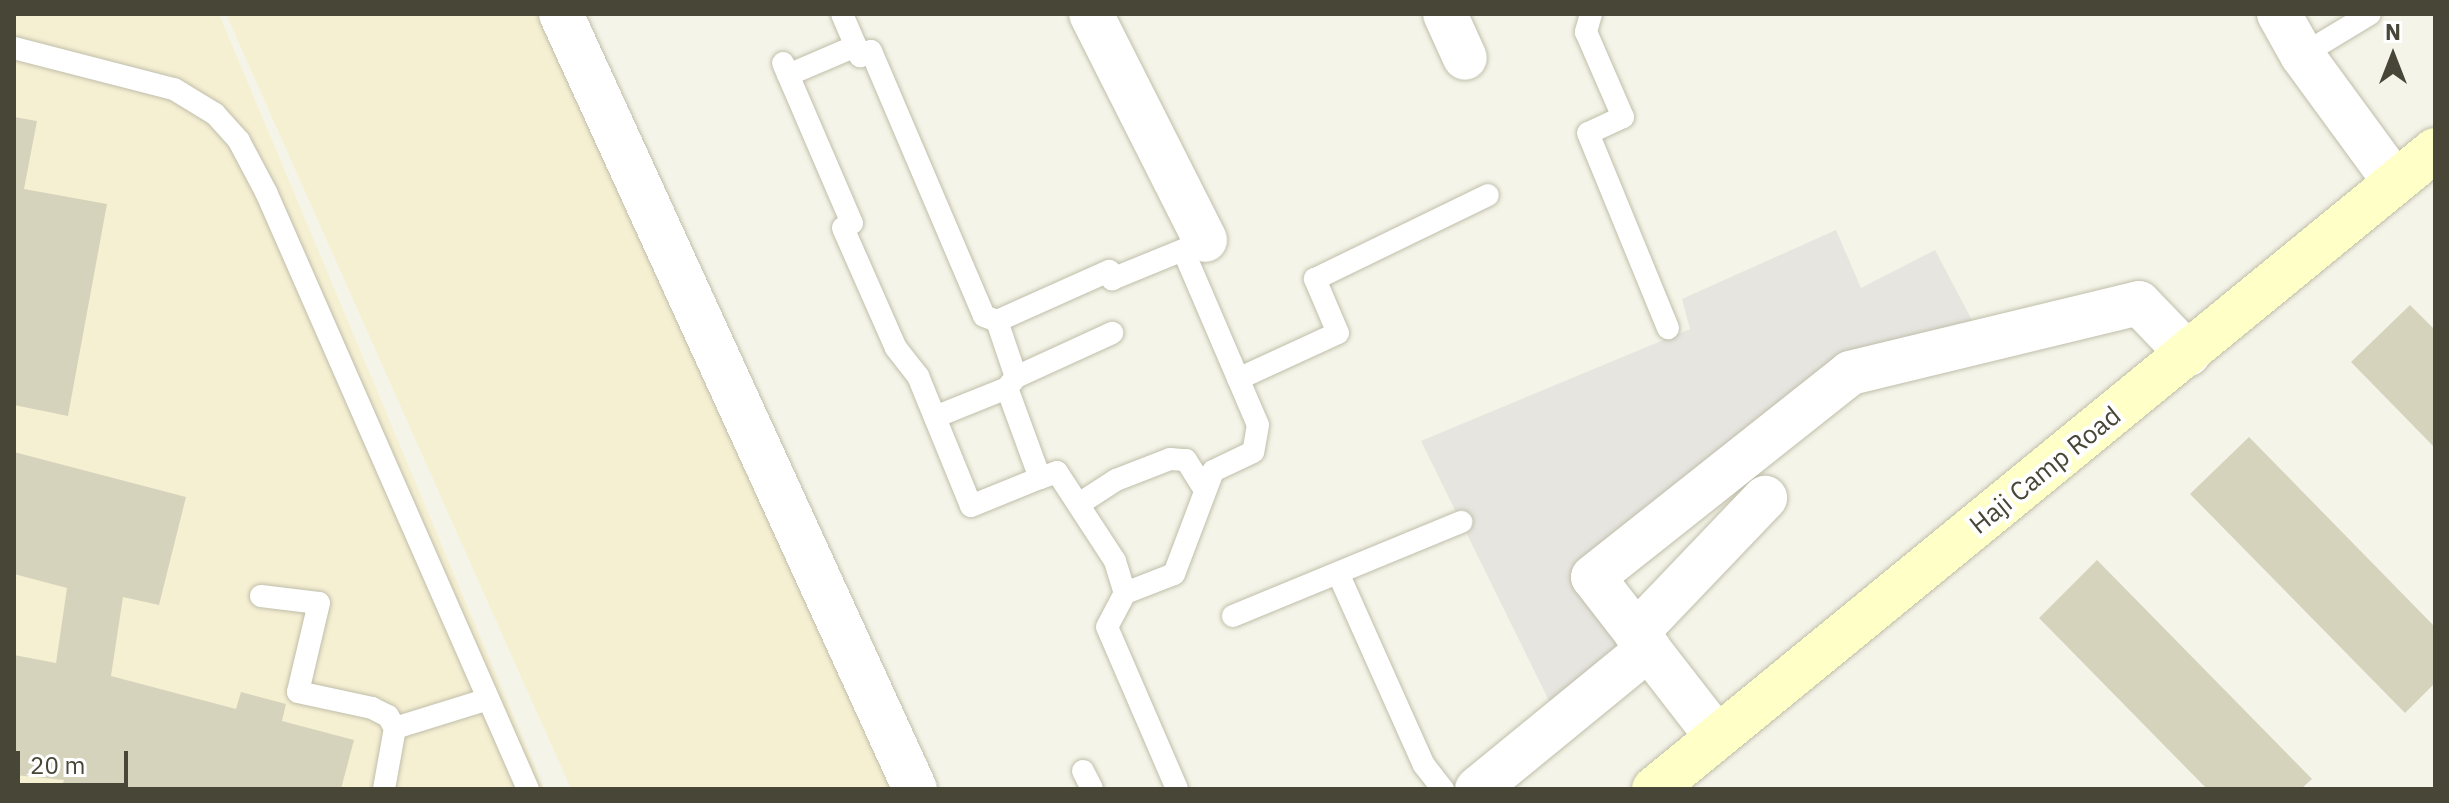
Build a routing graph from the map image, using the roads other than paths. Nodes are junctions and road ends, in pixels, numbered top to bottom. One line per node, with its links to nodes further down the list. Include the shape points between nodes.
1 (561, 14): 38 (street)
2 (842, 14): 8 (lane)
3 (1091, 14): 15 (street)
4 (1445, 14): 11 (street)
5 (1591, 14): 17 (lane, via 1586,32 1623,117 1588,133)
6 (2279, 14): 10 (street)
7 (2370, 14): 10 (lane)
8 (856, 46): 16 (lane, via 860,56 871,51 984,316); 22 (lane, via 785,69 852,223 843,228 896,348 918,376)
9 (14, 48): 33 (lane, via 174,89 215,114 239,141)
10 (2302, 55): 13 (street)
11 (1465, 58)
12 (2435, 150): 13 (street, Haji Camp Road)
13 (2395, 182): 19 (street, Haji Camp Road)
14 (1488, 195): 20 (lane, via 1315,279 1338,333)
15 (1205, 240)
16 (997, 321): 20 (lane, via 1109,271 1112,279 1183,250); 21 (lane)
17 (1668, 328)
18 (1112, 333): 21 (lane)
19 (2188, 354): 32 (street, via 2139,303 1850,373 1593,577); 35 (street, Haji Camp Road)
20 (1238, 379): 24 (lane, via 1258,425 1253,452 1213,471)
21 (1011, 383): 22 (lane); 23 (lane)
22 (935, 417): 23 (lane, via 971,506)
23 (1040, 478): 26 (lane, via 1057,472)
24 (1205, 491): 26 (lane, via 1186,460 1170,459 1116,480); 29 (lane, via 1174,574)
25 (1765, 498): 32 (street)
26 (1079, 504): 29 (lane, via 1115,561)
27 (1461, 522): 28 (lane)
28 (1338, 573): 31 (lane); 40 (lane, via 1424,765)
29 (1125, 593): 39 (lane, via 1107,627)
30 (261, 596): 34 (lane, via 319,603 298,692 372,708 388,716)
31 (1233, 616)
32 (1643, 640): 35 (street); 41 (street)
33 (488, 699): 34 (lane); 37 (lane)
34 (395, 728): 36 (lane)
35 (1717, 737): 42 (street, Haji Camp Road)
36 (384, 789)
37 (528, 789)
38 (915, 789)
39 (1177, 789)
40 (1443, 789)
41 (1477, 789)
42 (1654, 789)

